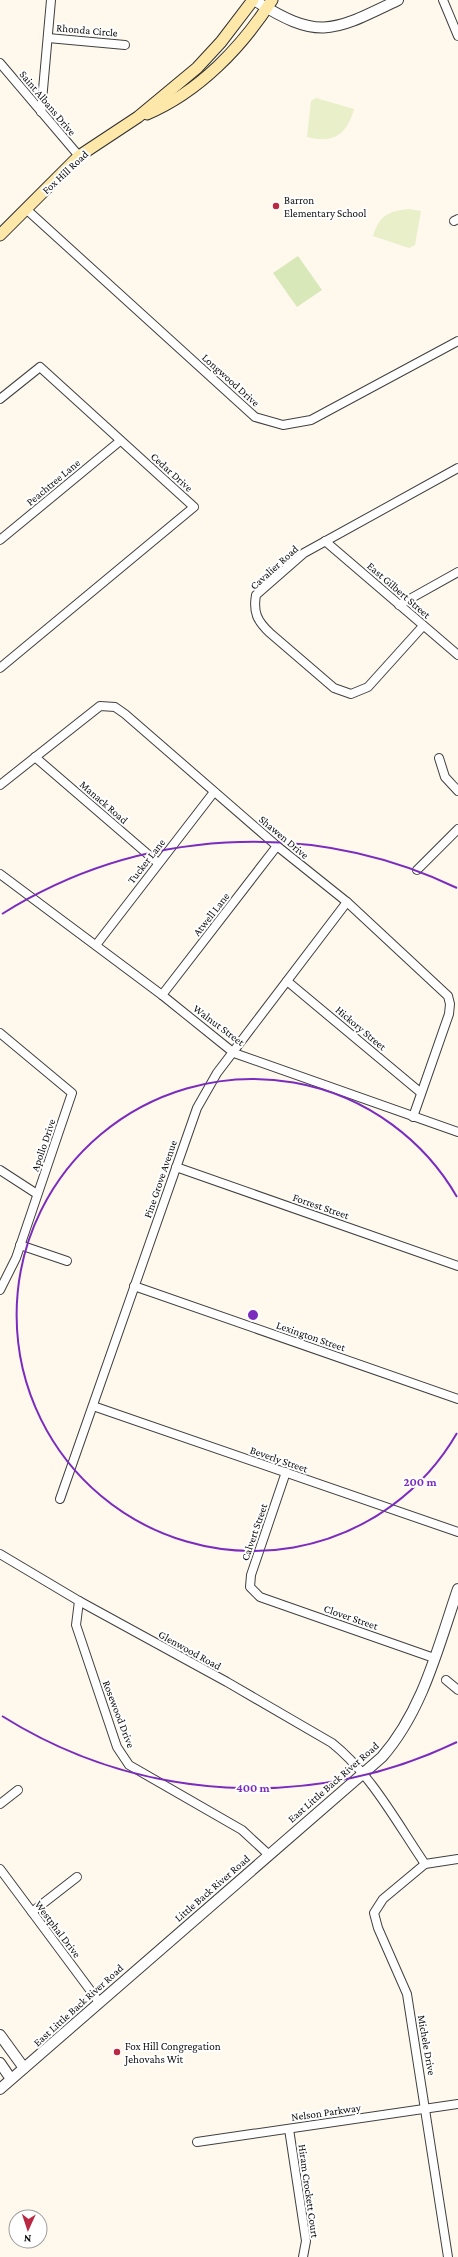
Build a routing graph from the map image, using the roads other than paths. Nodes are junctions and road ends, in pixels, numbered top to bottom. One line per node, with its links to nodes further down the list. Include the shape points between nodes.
1 (51, 0): 7 (street)
2 (253, 0): 5 (street); 11 (main road, Fox Hill Road, via 210,55)
3 (398, 0): 5 (street, via 352,23 324,29 295,22)
4 (443, 0): 6 (street)
5 (269, 4): 11 (main road, Fox Hill Road, via 236,47 208,75 164,106)
6 (458, 36)
7 (48, 38): 8 (street, Rhonda Circle); 10 (street)
8 (125, 45)
9 (0, 63): 10 (street, Saint Albans Drive)
10 (41, 112): 12 (street, Saint Albans Drive)
11 (138, 118): 12 (main road, Fox Hill Road)
12 (79, 156): 13 (main road, Fox Hill Road)
13 (26, 209): 14 (main road, Fox Hill Road); 15 (street, Longwood Drive, via 255,416 268,422 283,425 311,420)
14 (0, 235)
15 (458, 341)
16 (0, 399): 17 (street, Cedar Drive, via 40,366)
17 (120, 441): 19 (street, Peachtree Lane); 25 (street, Cedar Drive, via 194,507)
18 (458, 468): 20 (street, Cavalier Road)
19 (0, 540)
20 (325, 541): 22 (street, East Gilbert Street); 23 (street, Cavalier Road, via 304,553 256,595 255,614 270,633 334,688 350,694 368,687)
21 (458, 572): 22 (street)
22 (399, 605): 23 (street, East Gilbert Street)
23 (423, 626): 24 (street, East Gilbert Street)
24 (458, 655)
25 (0, 668)
26 (35, 757): 28 (street, Shawen Drive); 30 (street, Shawen Drive, via 100,706 107,705 125,714); 33 (street, Manack Road)
27 (439, 758): 29 (street, via 445,778)
28 (0, 785)
29 (458, 791)
30 (214, 792): 32 (street, Shawen Drive); 33 (street, Tucker Lane)
31 (458, 829): 34 (street)
32 (277, 846): 36 (street, Shawen Drive); 39 (street, Atwell Lane)
33 (158, 863): 37 (street, Tucker Lane)
34 (417, 870)
35 (0, 874): 37 (street, Walnut Street)
36 (347, 902): 38 (street, Pine Grove Avenue); 42 (street, Shawen Drive, via 448,996 448,1014)
37 (96, 945): 39 (street, Walnut Street)
38 (287, 980): 41 (street, Pine Grove Avenue); 42 (street, Hickory Street)
39 (162, 995): 41 (street, Walnut Street)
40 (0, 1033): 47 (street, Apollo Drive, via 72,1094)
41 (234, 1053): 43 (street, Walnut Street); 45 (street, Pine Grove Avenue, via 206,1089)
42 (420, 1092): 43 (street, Shawen Drive)
43 (413, 1117): 44 (street, Walnut Street)
44 (458, 1132)
45 (176, 1167): 50 (street, Forrest Street); 51 (street, Pine Grove Avenue)
46 (0, 1170): 47 (street)
47 (38, 1194): 48 (street, Apollo Drive)
48 (20, 1245): 49 (street); 52 (street, Apollo Drive)
49 (67, 1261)
50 (458, 1266)
51 (134, 1286): 53 (street, Lexington Street); 54 (street, Pine Grove Avenue)
52 (0, 1290)
53 (458, 1399)
54 (93, 1406): 55 (street, Beverly Street); 56 (street, Pine Grove Avenue)
55 (286, 1472): 57 (street, Beverly Street); 60 (street, Calvert Street, via 251,1575 250,1587)
56 (60, 1499)
57 (458, 1532)
58 (0, 1554): 61 (street, Glenwood Road)
59 (458, 1589): 62 (street, East Little Back River Road)
60 (260, 1596): 62 (street, Clover Street)
61 (78, 1601): 65 (street, Glenwood Road, via 332,1743); 68 (street, Rosewood Drive, via 76,1625 117,1746 129,1765 242,1830)
62 (434, 1658): 65 (street, East Little Back River Road, via 406,1725 382,1757)
63 (446, 1680): 64 (street)
64 (458, 1690)
65 (363, 1774): 68 (street, East Little Back River Road); 70 (street, Glenwood Road)
66 (18, 1790): 67 (street)
67 (0, 1804)
68 (268, 1854): 74 (street, Little Back River Road)
69 (458, 1859): 70 (street)
70 (425, 1864): 82 (street, Michele Drive, via 383,1899 374,1913 407,1994)
71 (0, 1869): 73 (street, Westphal Drive)
72 (77, 1877): 73 (street)
73 (32, 1912): 75 (street, Westphal Drive)
74 (170, 1939): 75 (street, East Little Back River Road)
75 (99, 2002): 78 (street, East Little Back River Road)
76 (0, 2035): 78 (street)
77 (0, 2063): 79 (street)
78 (24, 2068): 79 (street, East Little Back River Road)
79 (11, 2079): 80 (street, East Little Back River Road)
80 (0, 2088)
81 (458, 2104): 82 (street, Nelson Parkway)
82 (427, 2109): 83 (street, Nelson Parkway); 86 (street, Michele Drive)
83 (289, 2129): 84 (street, Nelson Parkway); 85 (street, Hiram Crockett Court, via 306,2241)
84 (196, 2142)
85 (303, 2257)
86 (448, 2257)

